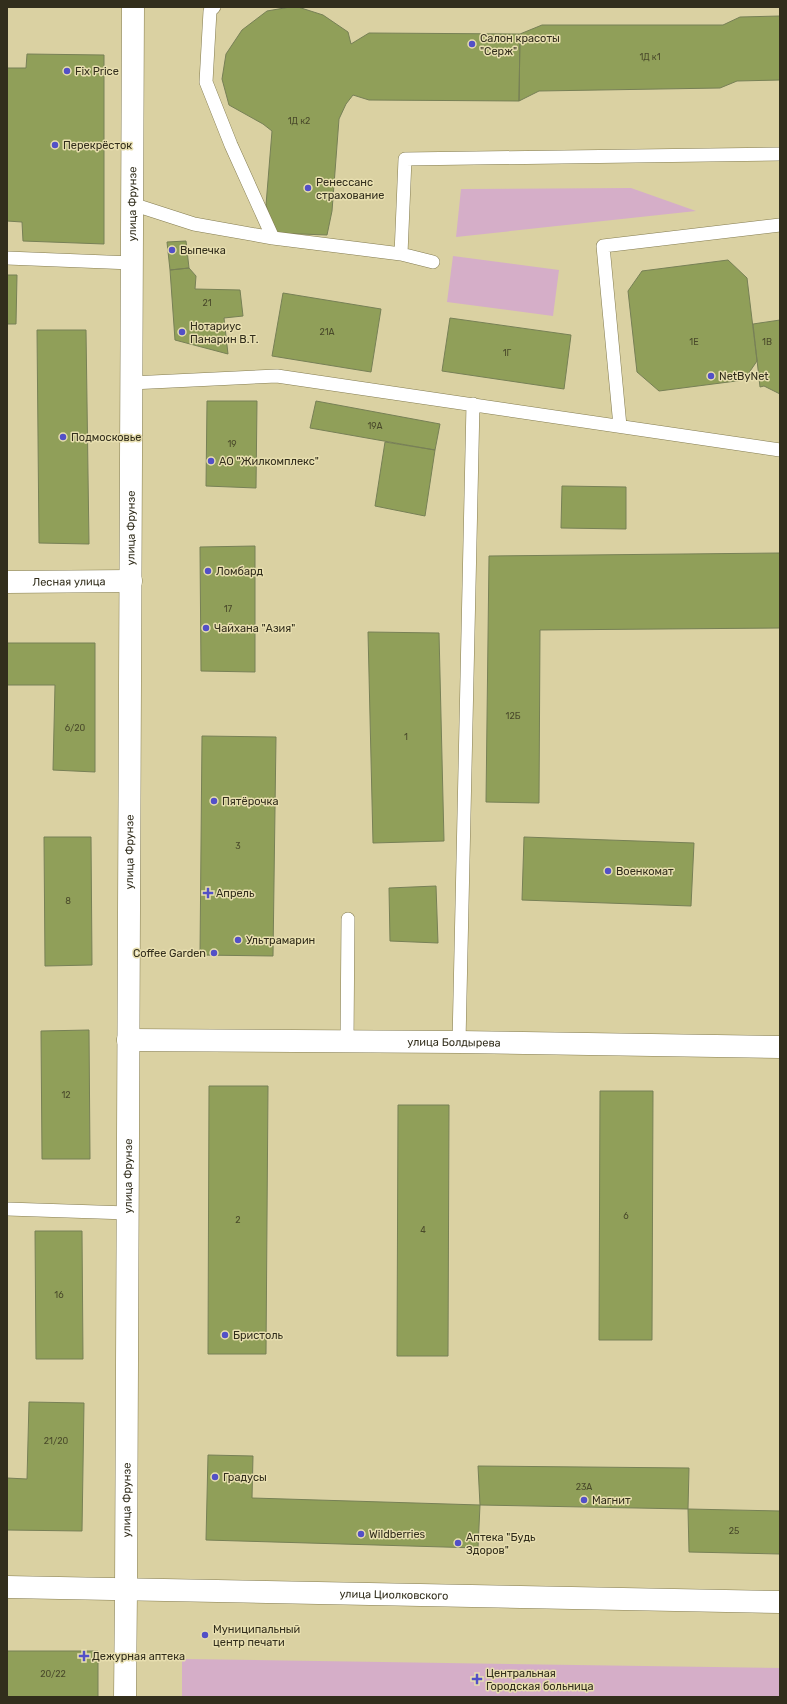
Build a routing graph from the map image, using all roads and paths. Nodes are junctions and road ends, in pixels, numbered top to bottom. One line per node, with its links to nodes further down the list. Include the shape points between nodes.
1 (133, 7): 4 (street, улица Фрунзе)
2 (214, 7): 6 (lane, via 210,11 206,82 231,145)
3 (780, 154): 7 (lane, via 405,159)
4 (132, 204): 6 (lane, via 194,224); 10 (street, улица Фрунзе)
5 (780, 225): 13 (lane, via 603,246)
6 (274, 238): 7 (lane)
7 (401, 254): 9 (lane)
8 (7, 258): 10 (lane)
9 (433, 262)
10 (132, 263): 11 (street, улица Фрунзе)
11 (131, 383): 12 (lane, via 277,376); 15 (street, улица Фрунзе)
12 (473, 404): 13 (lane); 20 (lane)
13 (620, 426): 14 (lane)
14 (780, 450)
15 (130, 581): 16 (street, Лесная улица); 18 (street, улица Фрунзе)
16 (7, 582)
17 (348, 919): 19 (lane)
18 (128, 1040): 19 (street, улица Болдырева); 23 (street, улица Фрунзе)
19 (347, 1042): 20 (street, улица Болдырева)
20 (459, 1042): 21 (street, улица Болдырева)
21 (780, 1047)
22 (7, 1209): 23 (lane)
23 (128, 1213): 25 (street, улица Фрунзе)
24 (7, 1588): 25 (street, улица Циолковского)
25 (126, 1590): 26 (street, улица Циолковского); 27 (street, улица Фрунзе)
26 (780, 1602)
27 (125, 1697)

